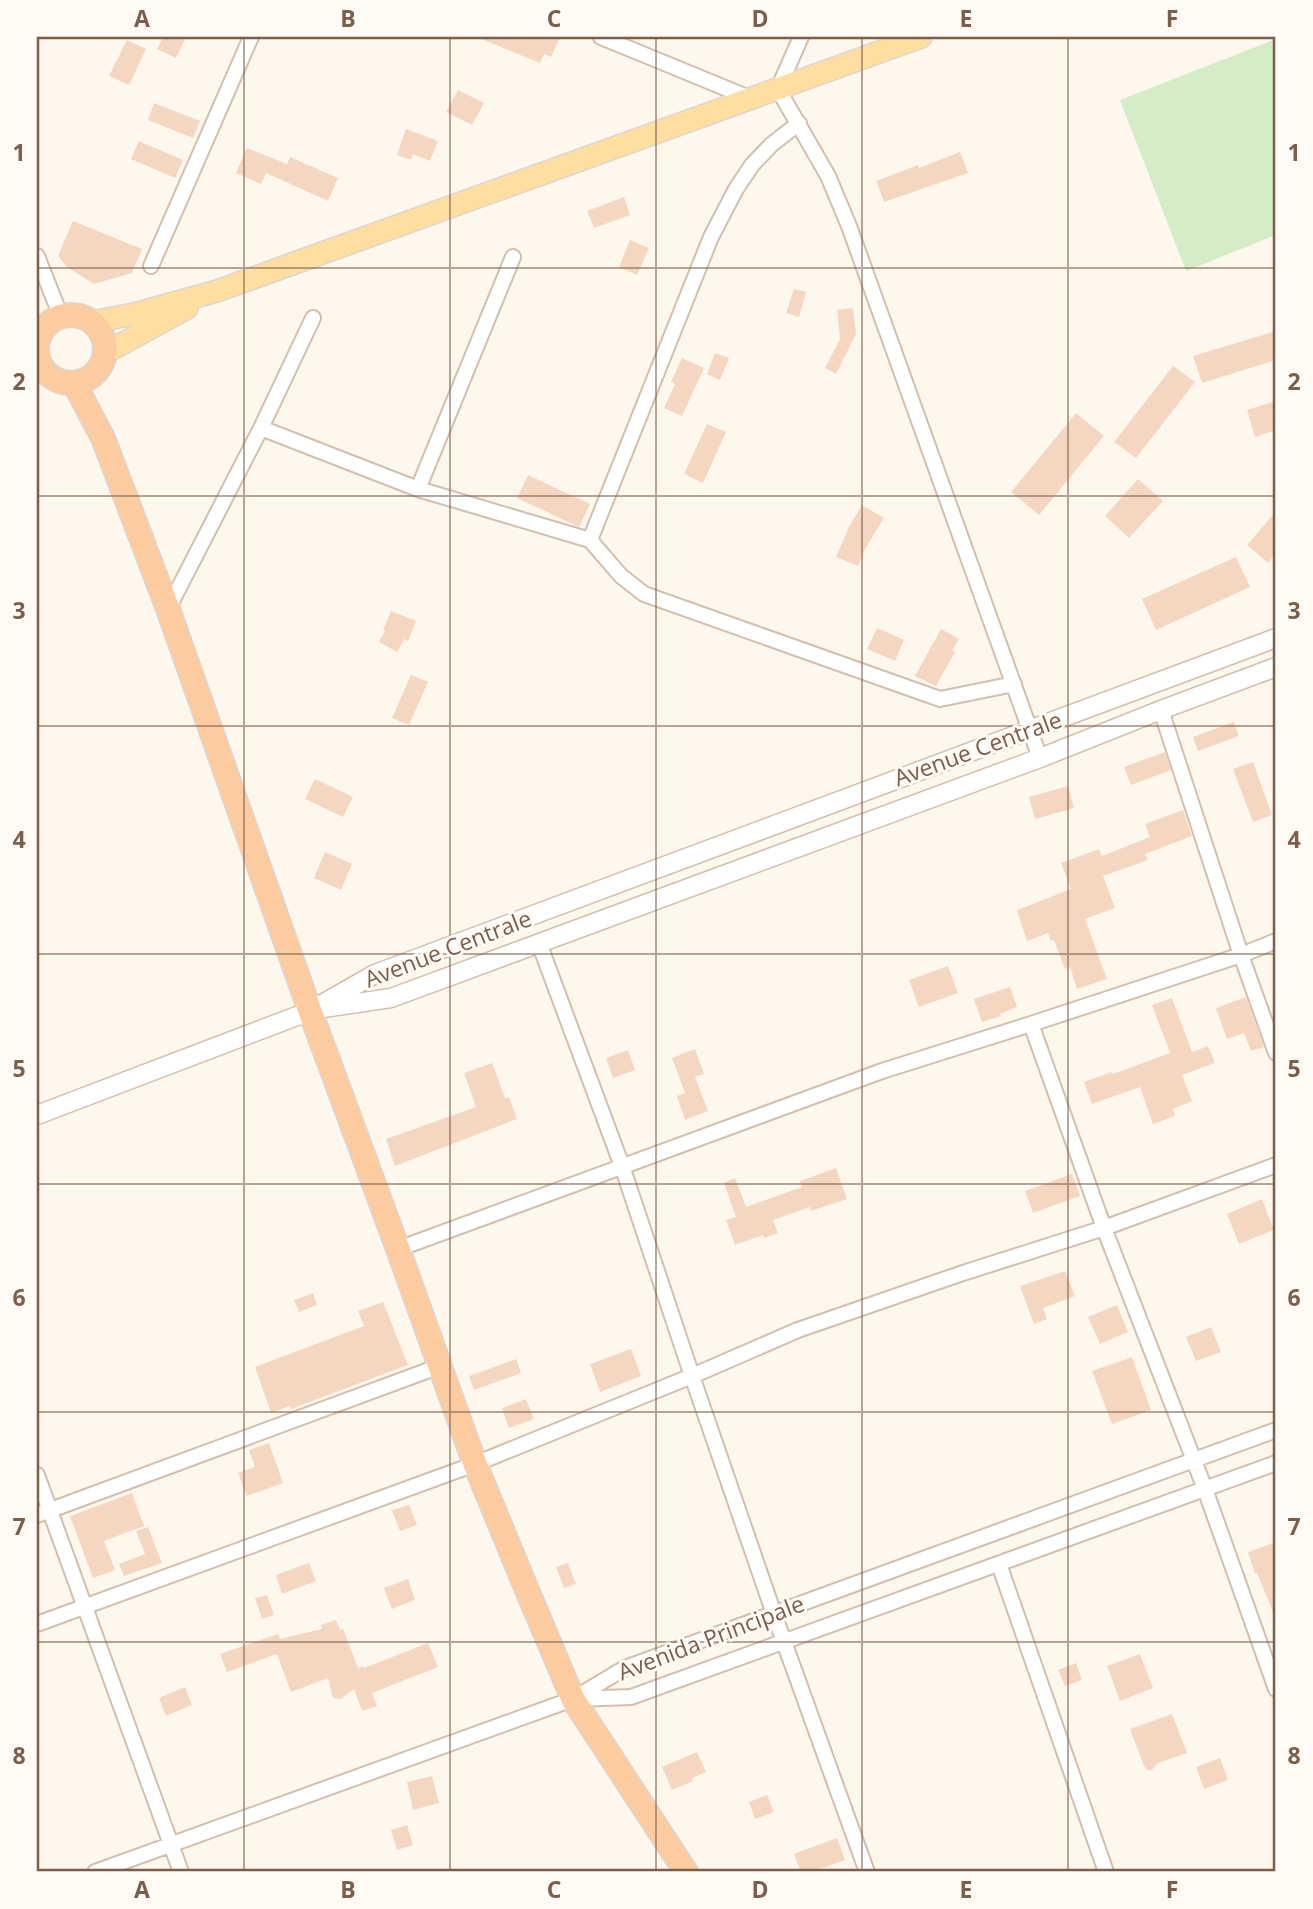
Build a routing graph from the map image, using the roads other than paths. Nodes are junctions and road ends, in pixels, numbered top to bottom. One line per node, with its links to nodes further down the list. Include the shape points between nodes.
1 (251, 37): 11 (street)
2 (601, 37): 5 (street)
3 (802, 37): 6 (street)
4 (921, 37): 6 (main road)
5 (622, 41): 7 (street)
6 (778, 89): 7 (main road); 8 (street)
7 (752, 99): 12 (main road)
8 (799, 123): 23 (street, via 752,165 711,237); 27 (street, via 849,226)
9 (37, 256): 13 (street)
10 (513, 257): 22 (street)
11 (151, 265)
12 (216, 292): 15 (main road); 17 (main road)
13 (61, 317): 15 (highway, via 83,317); 16 (highway, via 50,322)
14 (313, 318): 20 (street)
15 (92, 323): 17 (highway, via 105,341)
16 (37, 342): 18 (highway)
17 (101, 362): 19 (highway, via 87,380); 21 (highway)
18 (44, 378): 19 (highway)
19 (74, 383): 21 (highway)
20 (261, 428): 22 (street); 24 (street)
21 (103, 438): 24 (highway)
22 (418, 489): 23 (street)
23 (590, 540): 27 (street, via 643,594 940,699)
24 (167, 609): 34 (highway)
25 (1276, 638): 29 (street, Avenue Centrale)
26 (1276, 667): 28 (street, Avenue Centrale)
27 (1014, 684): 29 (street)
28 (1161, 710): 30 (street, Avenue Centrale); 33 (street)
29 (1030, 730): 30 (street); 34 (street, Avenue Centrale, via 375,974)
30 (1040, 758): 32 (street, Avenue Centrale)
31 (1276, 941): 33 (street)
32 (539, 943): 34 (street, Avenue Centrale, via 391,998); 39 (street)
33 (1241, 955): 35 (street); 36 (street)
34 (310, 1011): 37 (street); 41 (highway)
35 (1031, 1024): 39 (street, via 882,1071); 40 (street)
36 (1276, 1053)
37 (37, 1115)
38 (1276, 1165): 40 (street)
39 (622, 1166): 41 (street); 43 (street)
40 (1104, 1228): 43 (street, via 799,1330); 45 (street)
41 (398, 1248): 42 (highway)
42 (440, 1366): 47 (highway); 50 (street)
43 (692, 1376): 47 (street); 53 (street)
44 (1276, 1430): 45 (street, Avenida Principale)
45 (1194, 1460): 49 (street); 53 (street, Avenida Principale)
46 (1276, 1463): 49 (street, Avenida Principale)
47 (475, 1464): 52 (street); 57 (highway)
48 (37, 1475): 50 (street)
49 (1205, 1489): 51 (street, Avenida Principale); 56 (street)
50 (43, 1513): 52 (street)
51 (999, 1563): 55 (street, Avenida Principale); 63 (street)
52 (85, 1607): 54 (street); 58 (street)
53 (774, 1614): 55 (street); 57 (street, Avenida Principale, via 625,1668)
54 (37, 1624)
55 (783, 1642): 57 (street, Avenida Principale, via 631,1697); 62 (street)
56 (1276, 1689)
57 (573, 1699): 58 (street); 61 (highway)
58 (171, 1843): 59 (street); 60 (street)
59 (95, 1872)
60 (181, 1872)
61 (686, 1872)
62 (867, 1872)
63 (1105, 1872)

